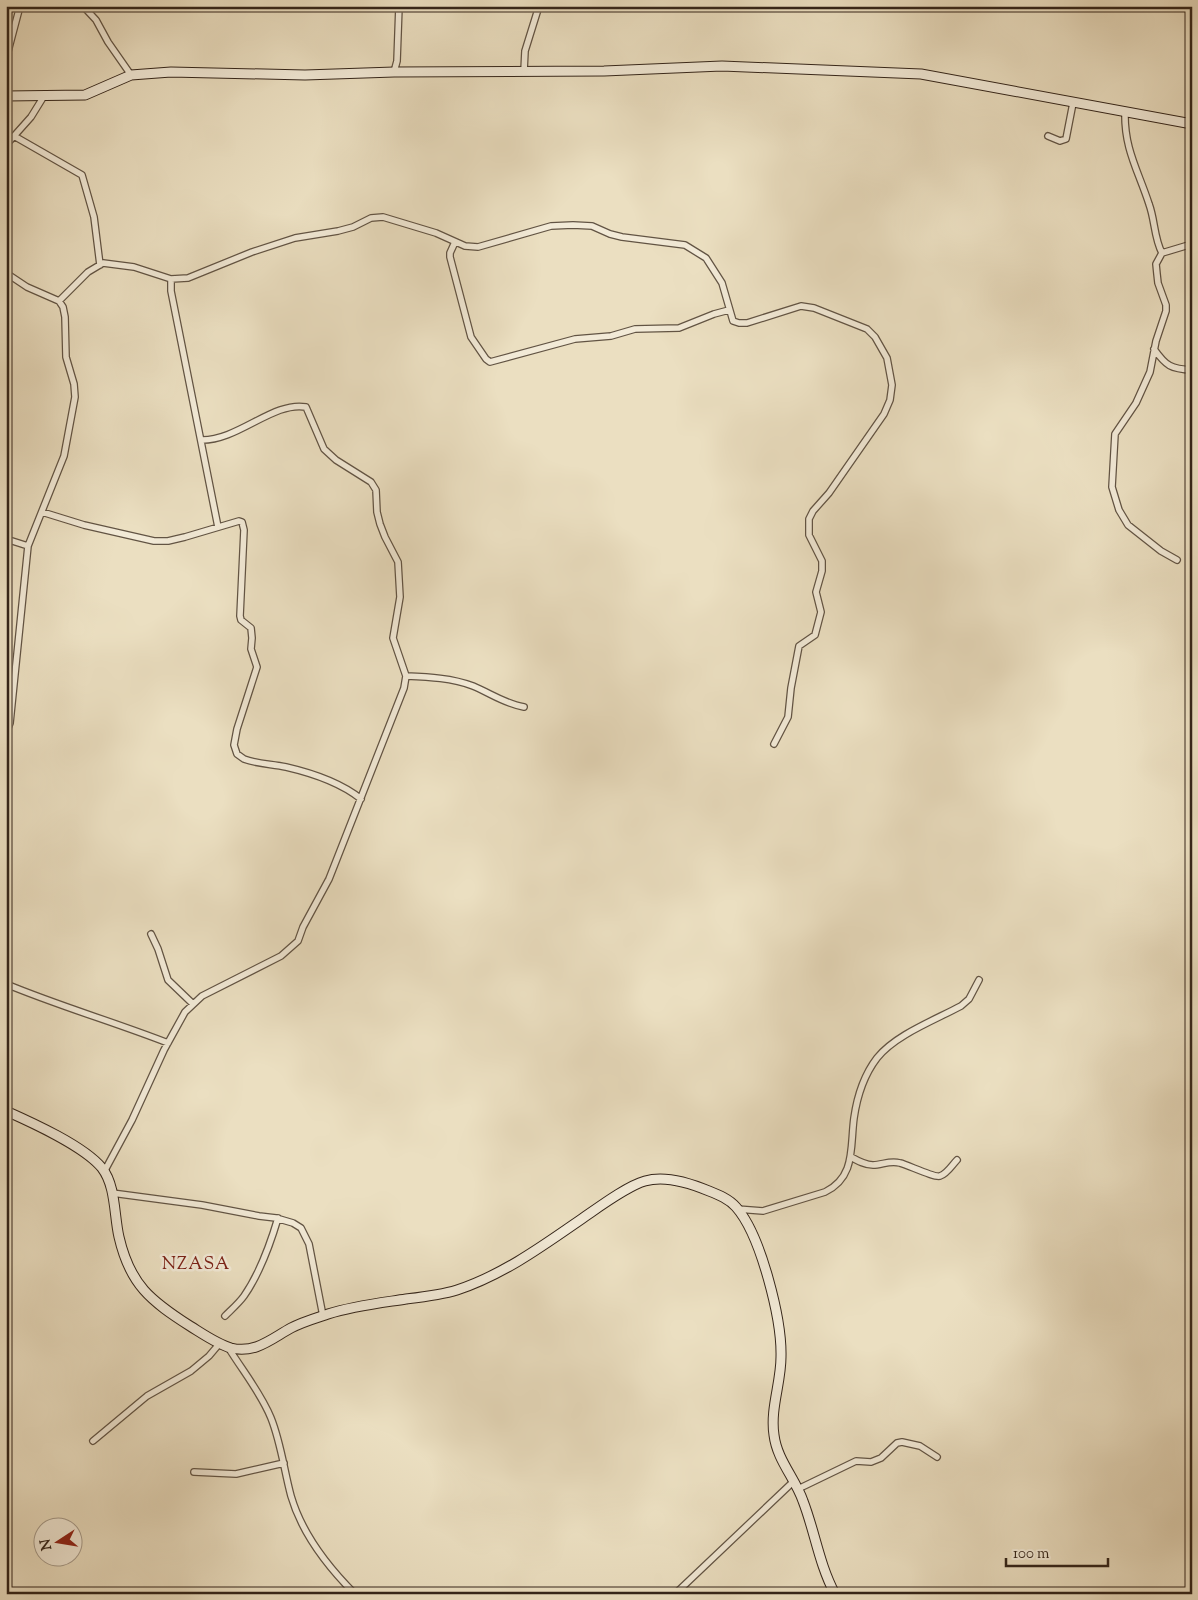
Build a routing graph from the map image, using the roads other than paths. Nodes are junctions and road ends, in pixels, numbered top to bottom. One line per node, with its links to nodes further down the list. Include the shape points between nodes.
1 (20, 6): 5 (street)
2 (83, 6): 8 (street, via 96,20)
3 (399, 6): 6 (street)
4 (539, 6): 7 (street, via 525,51)
5 (6, 59)
6 (394, 72): 7 (street); 8 (street, via 297,75 171,72)
7 (524, 72): 11 (street, via 722,66 897,72)
8 (131, 75): 10 (street, via 85,95)
9 (6, 96): 10 (street)
10 (44, 96): 14 (street)
11 (1073, 103): 12 (street); 15 (street, via 1066,139 1060,141)
12 (1125, 111): 13 (street); 19 (street, via 1130,153 1150,206)
13 (1192, 124)
14 (14, 136): 16 (street); 20 (street, via 82,175 94,217)
15 (1048, 136)
16 (6, 145)
17 (455, 242): 22 (street, via 436,233 378,217 353,227 295,238 188,278); 24 (street, via 478,248 551,226 573,225 592,226 622,237 685,245 706,258 722,283); 24 (street, via 450,257 471,337 490,362 574,339 635,330 679,328)
18 (1192, 244): 19 (street)
19 (1162, 253): 25 (street, via 1156,264 1166,311)
20 (100, 265): 22 (street, via 110,263 134,267); 23 (street, via 88,272)
21 (6, 273): 23 (street, via 27,287)
22 (171, 279): 27 (street)
23 (59, 301): 28 (street, via 64,311 66,357 75,397 64,456)
24 (729, 310): 36 (street, via 733,321 746,323 801,306 867,329 887,358 892,384 884,414 809,520 809,535 822,561 816,592 821,612 815,635 799,646 788,714)
25 (1154, 349): 26 (street, via 1170,366); 32 (street, via 1150,372 1136,403 1115,434 1112,487 1128,526)
26 (1192, 370)
27 (201, 440): 29 (street); 33 (street, via 230,434 278,411 306,407 324,449 371,482 376,490 380,524 398,562 400,597 393,638)
28 (42, 512): 29 (street, via 154,541 173,540); 31 (street)
29 (218, 527): 37 (street, via 239,521 243,523 240,616 251,628 251,649 256,663 235,736 237,754 249,761 322,778 350,790)
30 (6, 539): 31 (street)
31 (28, 546): 35 (street, via 10,723)
32 (1177, 560)
33 (406, 676): 34 (street, via 461,682 509,704); 37 (street)
34 (524, 707)
35 (6, 733)
36 (774, 744)
37 (361, 799): 41 (street, via 329,879 298,941 281,956)
38 (151, 934): 41 (street, via 165,976)
39 (979, 980): 44 (street, via 969,999 961,1006 888,1045 878,1057 861,1087 854,1117)
40 (6, 984): 42 (street)
41 (192, 1004): 42 (street, via 184,1012)
42 (168, 1043): 46 (street)
43 (6, 1111): 46 (street, via 45,1129 91,1157)
44 (851, 1158): 45 (street, via 872,1165 895,1161 934,1177 945,1173); 48 (street, via 842,1180 825,1192 763,1211)
45 (956, 1160)
46 (104, 1172): 47 (street)
47 (112, 1193): 49 (street); 52 (street, via 119,1239 132,1276 146,1294 174,1316)
48 (738, 1209): 51 (street, via 721,1195 685,1183 659,1179 645,1181 600,1206 516,1262 458,1290); 57 (street, via 760,1253 778,1322 782,1356 774,1436 780,1456)
49 (278, 1218): 50 (street, via 249,1287); 51 (street, via 301,1228 309,1244)
50 (226, 1316)
51 (323, 1316): 52 (street, via 294,1326 249,1350)
52 (224, 1345): 53 (street, via 191,1371 147,1396); 55 (street, via 267,1408)
53 (93, 1441)
54 (937, 1457): 57 (street, via 920,1446 902,1442 881,1458 871,1462 856,1461)
55 (284, 1463): 56 (street, via 236,1474); 58 (street, via 292,1496 310,1539)
56 (194, 1472)
57 (796, 1485): 59 (street); 60 (street, via 825,1574)
58 (355, 1594)
59 (675, 1594)
60 (836, 1594)

